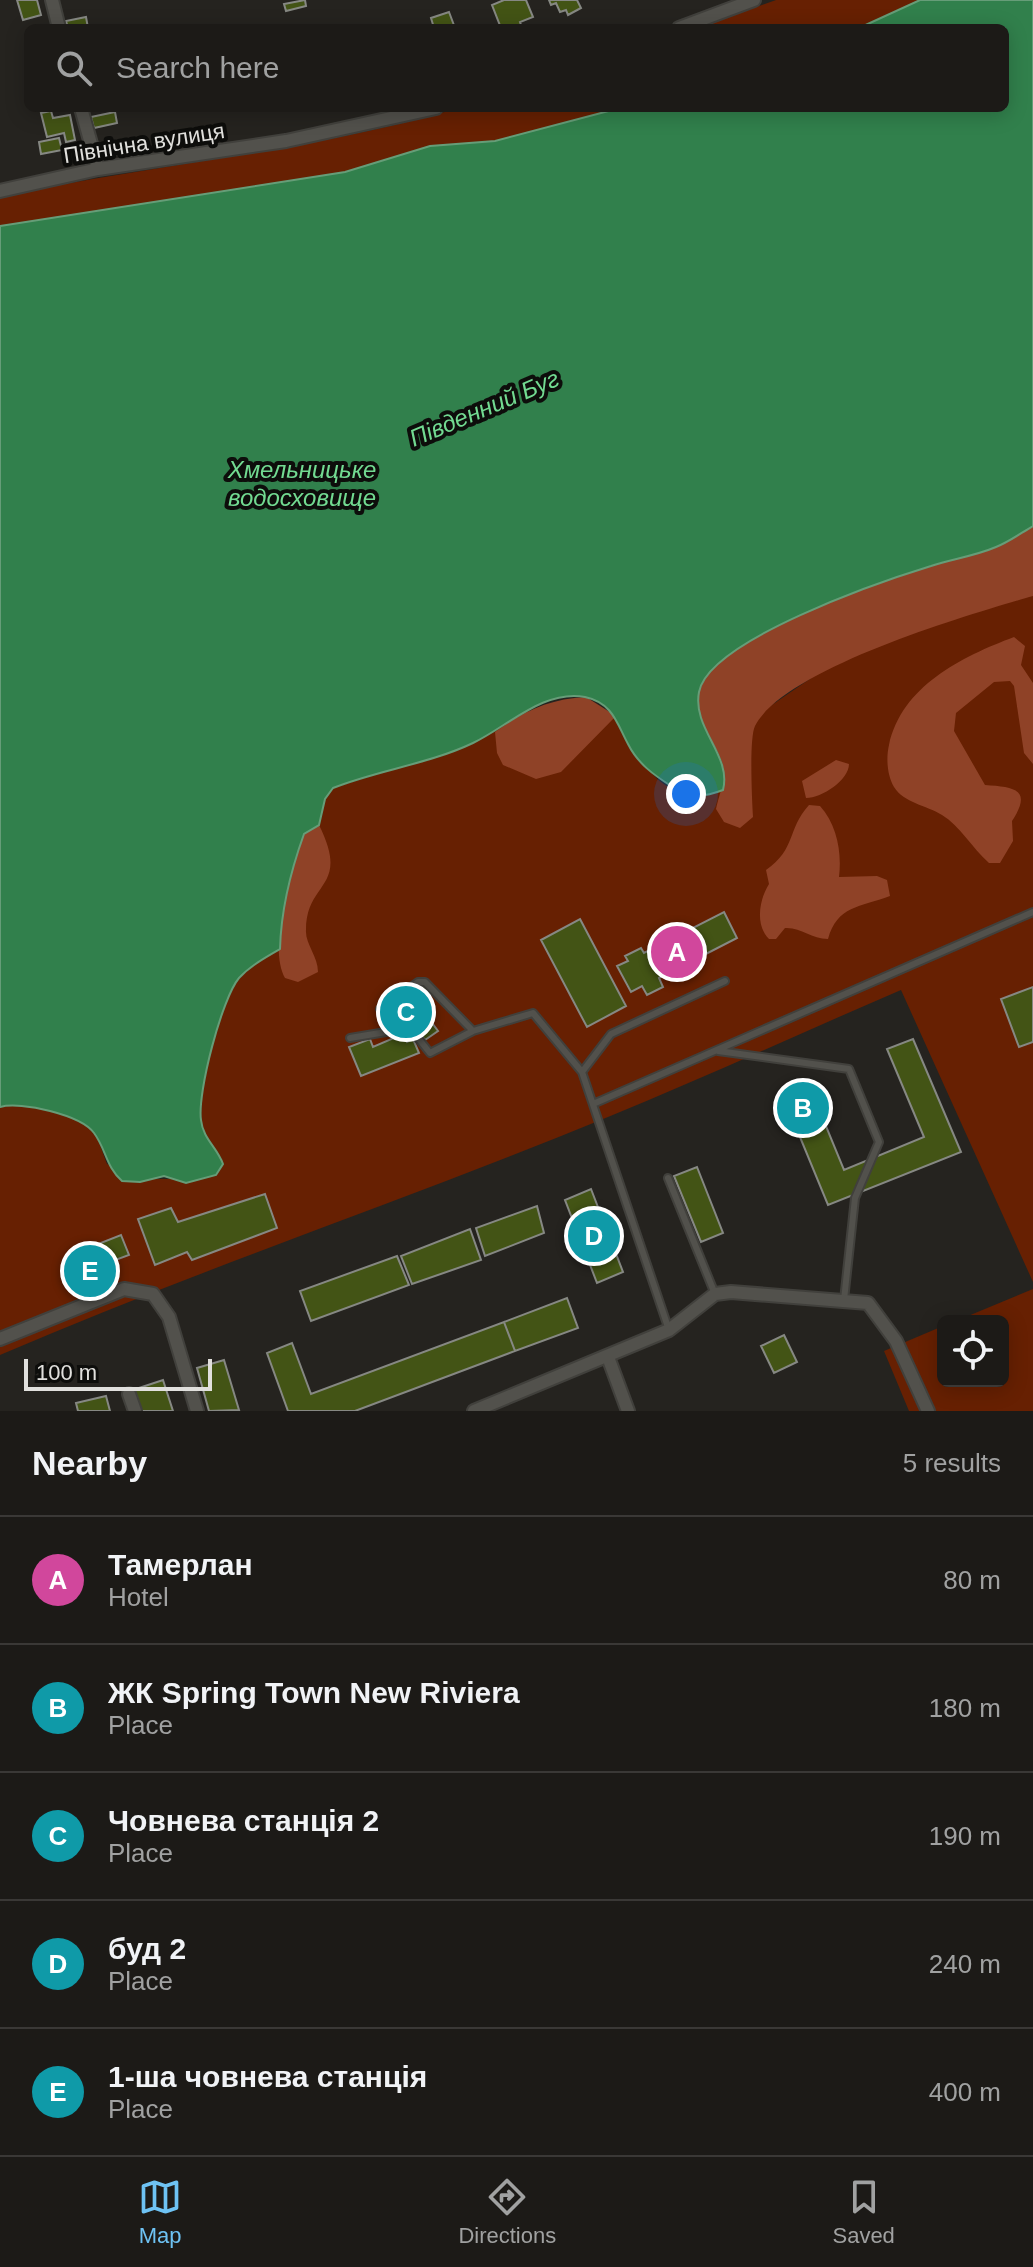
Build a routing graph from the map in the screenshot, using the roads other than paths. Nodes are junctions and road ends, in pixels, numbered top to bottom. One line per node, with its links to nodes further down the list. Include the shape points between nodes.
1 (52, 0): 3 (street)
2 (754, 0): 4 (street)
3 (58, 24)
4 (690, 24)
5 (82, 112): 7 (street)
6 (418, 112): 7 (street, Північна вулиця, via 286,141)
7 (98, 169): 8 (street, Північна вулиця)
8 (0, 191)
9 (1033, 912): 14 (lane)
10 (725, 981): 15 (lane, via 611,1034)
11 (380, 1009): 12 (lane, via 425,982)
12 (473, 1031): 13 (lane, via 430,1053 410,1028); 15 (lane, via 533,1013)
13 (350, 1038)
14 (714, 1050): 16 (lane); 19 (lane, via 849,1069 879,1142 855,1198)
15 (582, 1072): 16 (lane)
16 (593, 1104): 20 (lane)
17 (668, 1178): 18 (lane)
18 (715, 1294): 19 (street); 20 (street)
19 (844, 1300): 28 (street, via 868,1303 896,1341)
20 (669, 1330): 22 (street)
21 (0, 1339): 25 (street, via 124,1289 153,1294 169,1317)
22 (608, 1357): 26 (street); 27 (street)
23 (129, 1394): 24 (street)
24 (135, 1411)
25 (197, 1411)
26 (474, 1411)
27 (628, 1411)
28 (928, 1411)

